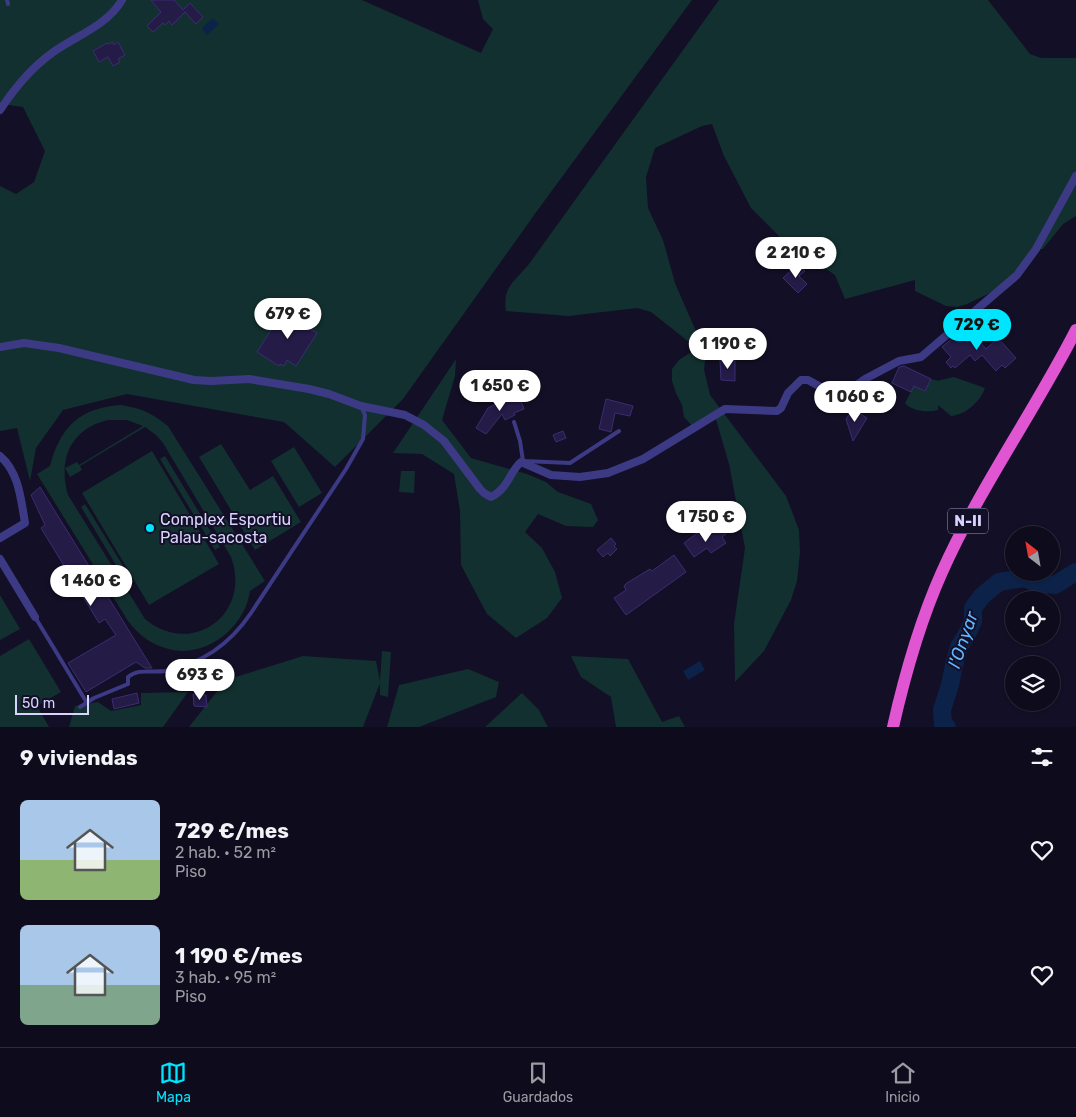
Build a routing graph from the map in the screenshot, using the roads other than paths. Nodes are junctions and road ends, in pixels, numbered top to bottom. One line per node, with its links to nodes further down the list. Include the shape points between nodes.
1 (122, 0): 2 (street, via 117,9 91,29 37,65)
2 (0, 110)
3 (1076, 176): 10 (street, via 1036,249 1017,274 921,357 899,361 842,395 801,380 777,410 725,409 644,459 608,473 580,477 551,474)
4 (1076, 330): 16 (highway, N-II, via 992,475 942,572 912,655)
5 (0, 346): 6 (street, via 24,343 59,348 194,380 258,380 329,394)
6 (361, 406): 10 (street, via 405,415 424,425 444,441 484,494 491,497 497,494); 14 (lane, via 365,415 363,439 234,636 215,650 181,666 164,671 135,672 128,677 128,684)
7 (514, 422): 10 (lane)
8 (620, 432): 10 (lane, via 570,463)
9 (0, 456): 11 (street, via 8,462 17,483 25,523)
10 (522, 462)
11 (0, 538)
12 (0, 558): 13 (street)
13 (35, 617): 14 (lane)
14 (87, 703): 15 (lane)
15 (80, 707)
16 (893, 727)

